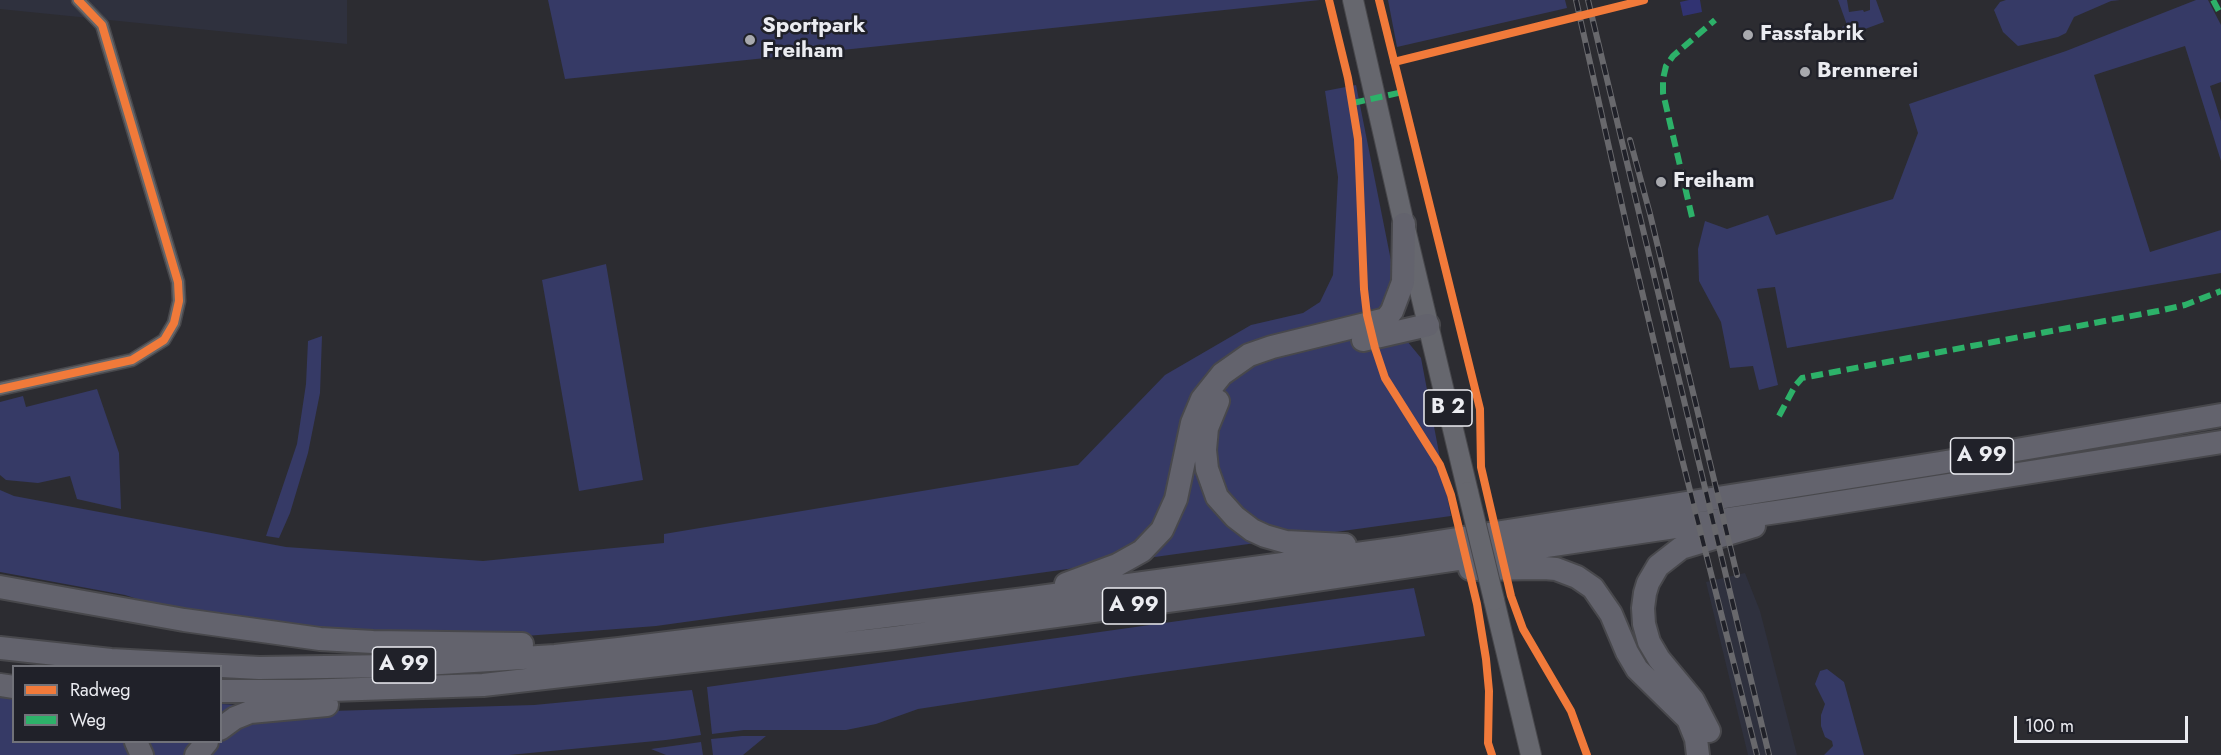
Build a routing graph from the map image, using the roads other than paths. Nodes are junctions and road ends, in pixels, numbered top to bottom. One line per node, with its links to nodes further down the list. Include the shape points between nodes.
1 (78, 0): 7 (street, via 102,25 178,282 179,301 174,323 164,340 132,360)
2 (1353, 0): 3 (main road, B 2)
3 (1404, 224): 4 (main road, B 2); 5 (highway, via 1403,282)
4 (1426, 317): 5 (highway); 24 (main road, B 2, bridge)
5 (1385, 324): 6 (highway)
6 (1353, 334): 11 (highway, via 1258,367 1225,390 1207,428 1207,469 1217,496 1235,517 1265,536 1305,544); 14 (highway, via 1272,347 1249,355 1222,374 1202,399 1192,423 1176,499 1162,530 1142,551 1117,565)
7 (0, 389)
8 (2221, 415): 11 (highway, A 99)
9 (2221, 442): 10 (highway, A 99)
10 (1797, 509): 12 (highway, A 99); 26 (highway, via 1681,548 1665,559 1648,583 1643,608 1649,642 1703,716)
11 (1401, 548): 14 (highway, A 99)
12 (1375, 571): 19 (highway, A 99, via 915,635); 25 (highway, via 1544,568 1577,577 1593,588 1611,614 1637,669 1688,719)
13 (0, 587): 16 (highway, via 184,620 320,639)
14 (1025, 599): 16 (highway, A 99)
15 (0, 648): 17 (highway, A 99)
16 (619, 649): 18 (highway, A 99, via 392,666)
17 (204, 665)
18 (222, 666)
19 (483, 685): 20 (highway, A 99); 21 (highway, via 413,700 250,712)
20 (222, 691)
21 (222, 728)
22 (205, 743): 23 (highway)
23 (196, 755)
24 (1531, 755)
25 (1698, 755)
26 (1713, 755)

